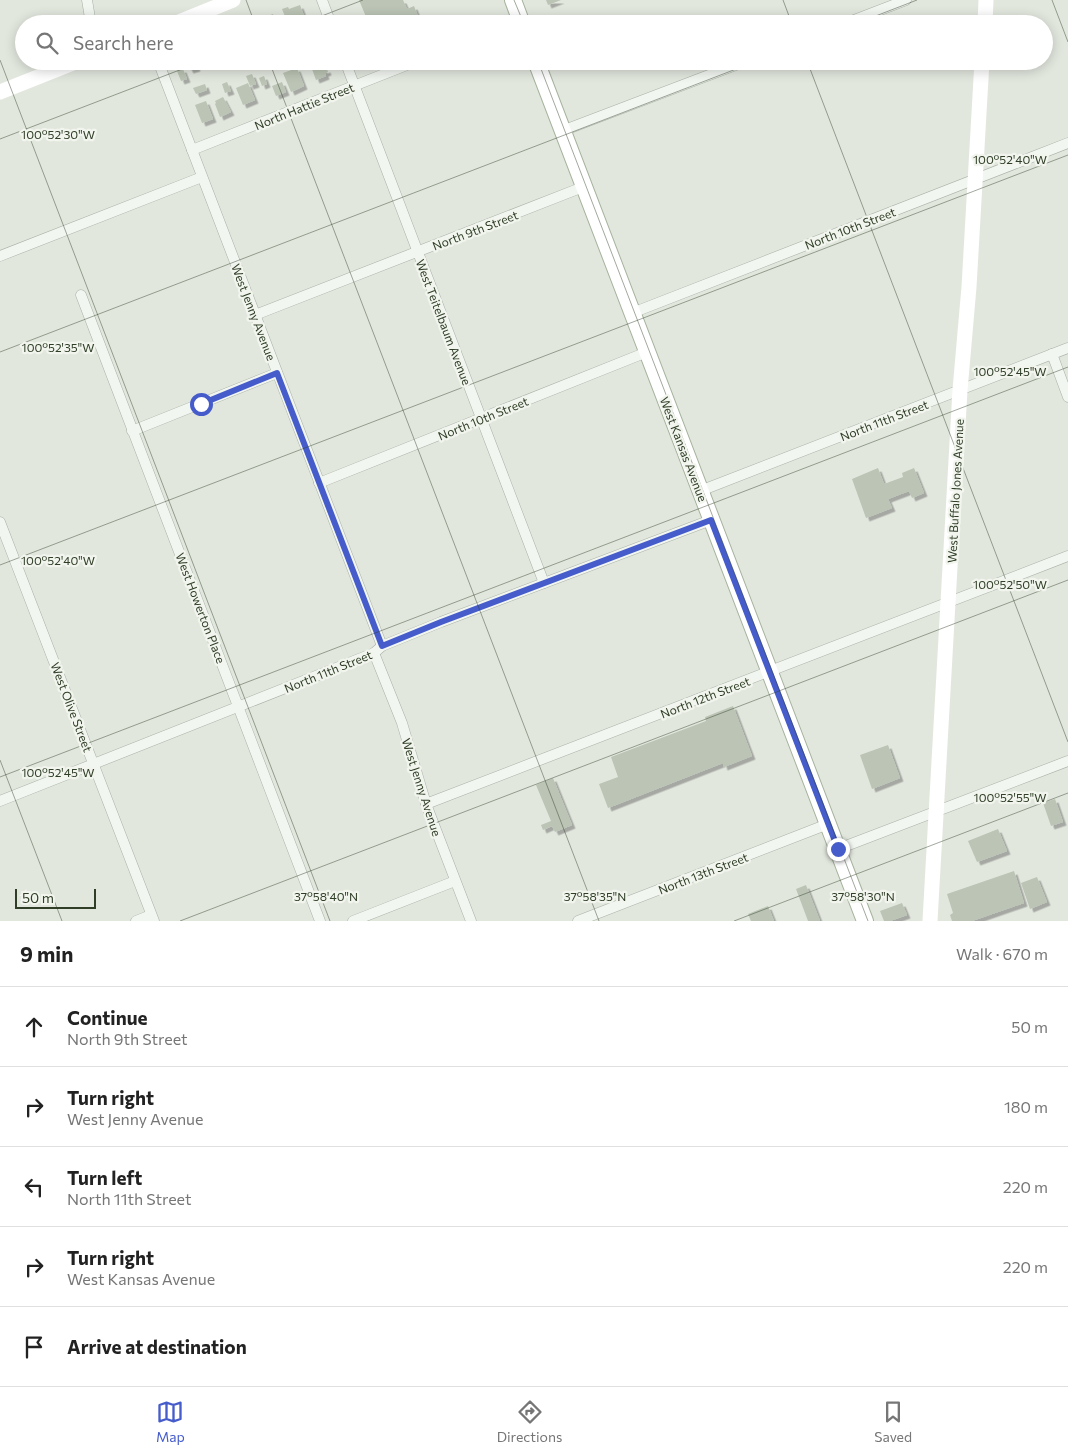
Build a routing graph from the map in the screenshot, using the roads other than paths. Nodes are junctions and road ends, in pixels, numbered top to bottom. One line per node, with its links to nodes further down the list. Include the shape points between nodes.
1 (87, 0): 7 (street)
2 (233, 0): 8 (main road)
3 (322, 0): 9 (street)
4 (513, 0): 10 (main road)
5 (906, 0): 11 (street)
6 (986, 0): 12 (main road)
7 (90, 15)
8 (196, 15)
9 (328, 15)
10 (516, 15)
11 (867, 15)
12 (985, 15)
13 (55, 70): 21 (main road)
14 (161, 70): 24 (street, West Jenny Avenue)
15 (348, 70): 20 (street, West Teitelbaum Avenue)
16 (394, 70): 20 (street, North Hattie Street)
17 (539, 70): 22 (main road, West Kansas Avenue)
18 (722, 70): 22 (street)
19 (981, 70): 26 (main road, West Buffalo Jones Avenue)
20 (354, 86): 24 (street, North Hattie Street); 28 (street, West Teitelbaum Avenue)
21 (0, 92)
22 (562, 131): 27 (main road, West Kansas Avenue)
23 (1068, 144): 26 (street, North 10th Street)
24 (192, 150): 25 (street, West Jenny Avenue)
25 (202, 177): 29 (street); 32 (street, West Jenny Avenue)
26 (975, 180): 31 (street, North 10th Street); 37 (main road, West Buffalo Jones Avenue)
27 (583, 188): 28 (street, North 9th Street); 31 (main road, West Kansas Avenue)
28 (418, 252): 32 (street, North 9th Street); 39 (street, West Teitelbaum Avenue)
29 (0, 256)
30 (81, 296): 40 (street, West Howerton Place)
31 (632, 313): 34 (main road, West Kansas Avenue)
32 (255, 315): 36 (street, West Jenny Avenue)
33 (1068, 348): 35 (street, North 11th Street)
34 (647, 352): 39 (street, North 10th Street); 42 (main road, West Kansas Avenue)
35 (1052, 354): 37 (street, North 11th Street); 38 (street)
36 (277, 373): 40 (street); 41 (street, West Jenny Avenue)
37 (960, 390): 42 (street, North 11th Street); 47 (main road, West Buffalo Jones Avenue)
38 (1068, 397)
39 (481, 419): 41 (street, North 10th Street); 46 (street, West Teitelbaum Avenue)
40 (132, 431): 50 (street, West Howerton Place)
41 (319, 483): 48 (street, West Jenny Avenue)
42 (700, 491): 43 (main road, West Kansas Avenue)
43 (711, 520): 46 (street, North 11th Street); 49 (main road, West Kansas Avenue)
44 (0, 522): 52 (street, West Olive Street)
45 (1068, 556): 47 (street, North 12th Street)
46 (544, 583): 48 (street, North 11th Street)
47 (949, 602): 49 (street, North 12th Street); 55 (main road, West Buffalo Jones Avenue)
48 (378, 650): 50 (street, North 11th Street); 54 (street, West Jenny Avenue)
49 (769, 672): 54 (street, North 12th Street); 56 (main road, West Kansas Avenue)
50 (238, 706): 52 (street, North 11th Street); 61 (street, West Howerton Place)
51 (1068, 761): 55 (street)
52 (94, 764): 53 (street, North 11th Street); 59 (street, West Olive Street)
53 (0, 801)
54 (426, 804): 58 (street, West Jenny Avenue)
55 (936, 811): 57 (street); 66 (main road, West Buffalo Jones Avenue)
56 (828, 824): 57 (main road, West Kansas Avenue); 64 (street, North 13th Street)
57 (838, 849): 65 (main road, West Kansas Avenue)
58 (455, 882): 62 (street); 63 (street, West Jenny Avenue)
59 (153, 918): 60 (street)
60 (136, 921)
61 (320, 921)
62 (353, 921)
63 (471, 921)
64 (578, 921)
65 (865, 921)
66 (930, 921)

